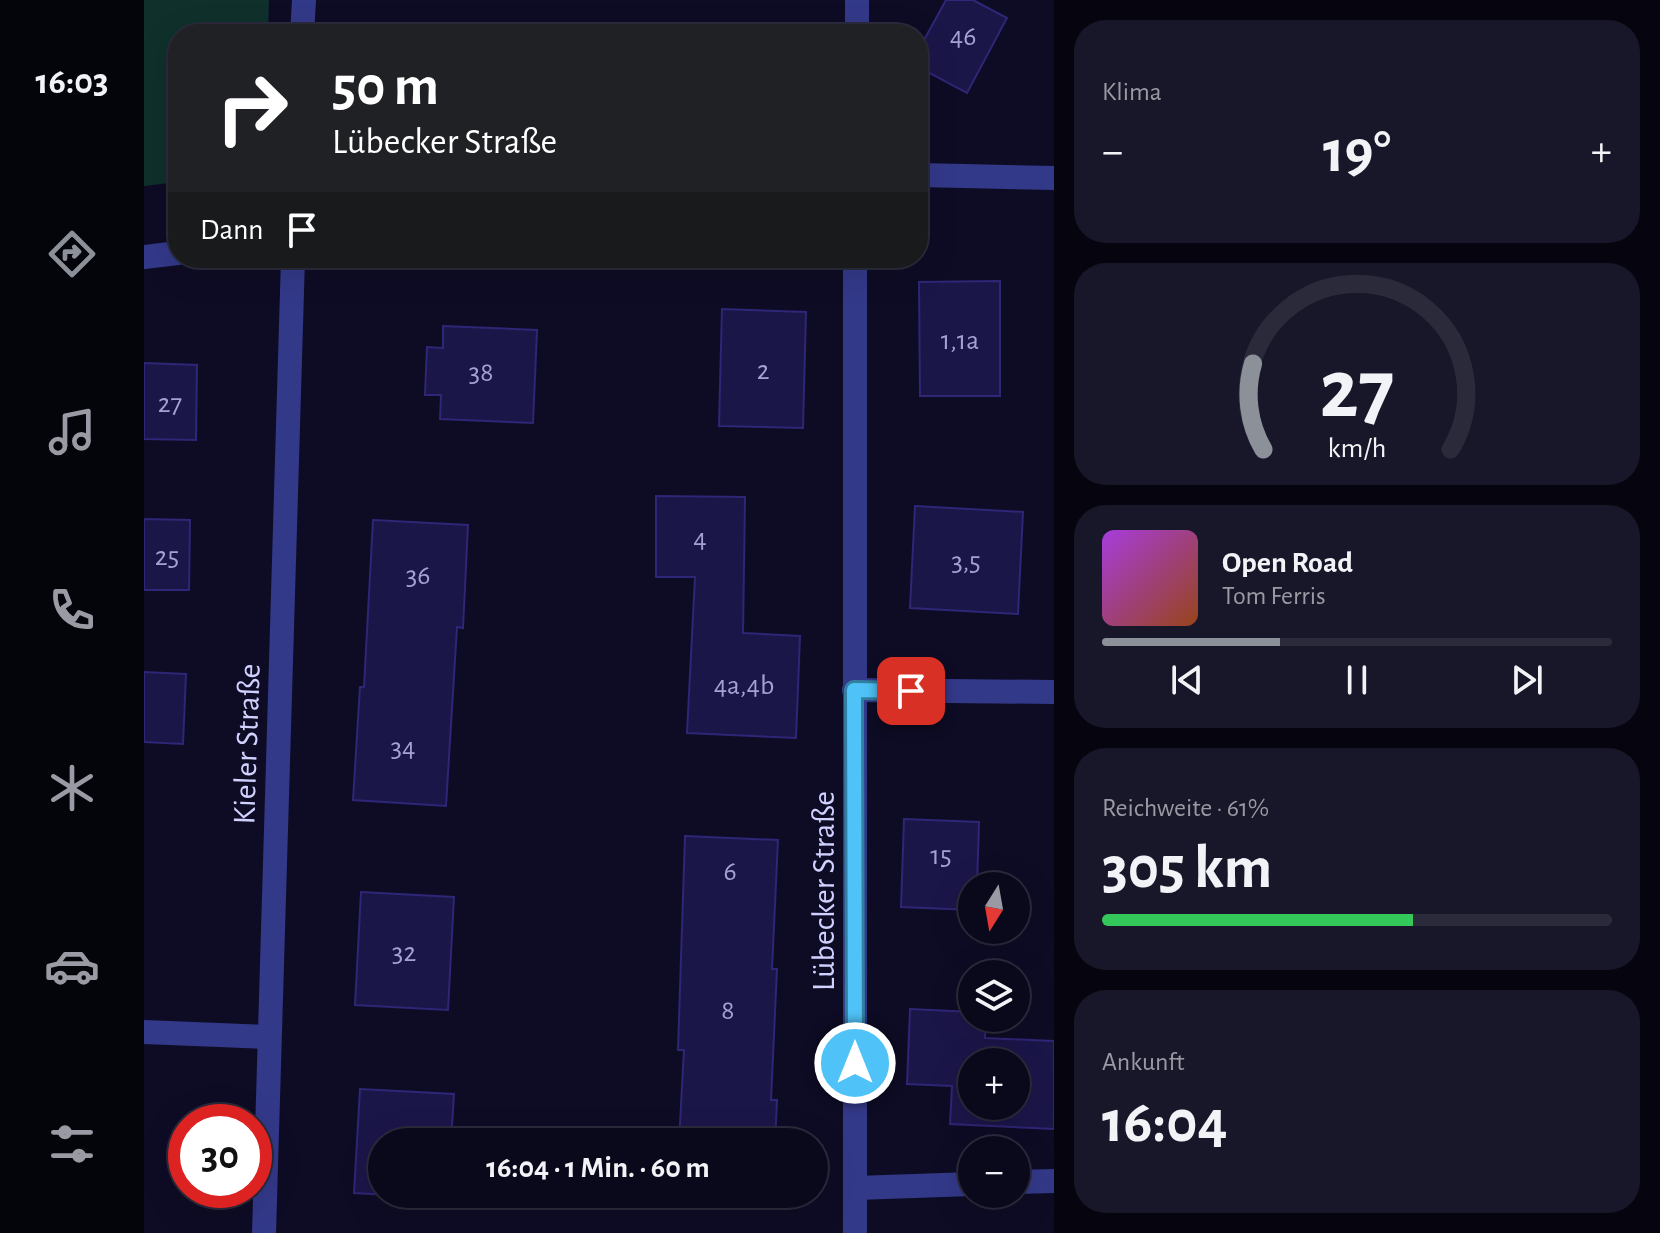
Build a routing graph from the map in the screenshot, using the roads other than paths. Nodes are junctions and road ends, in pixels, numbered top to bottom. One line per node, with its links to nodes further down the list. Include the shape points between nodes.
1 (304, 0): 3 (street)
2 (857, 0): 4 (street)
3 (303, 24)
4 (857, 24)
5 (928, 175): 6 (street)
6 (1054, 178)
7 (168, 254): 8 (street)
8 (144, 257)
9 (293, 268): 14 (street, Kieler Straße)
10 (855, 268): 11 (street, Lübecker Straße)
11 (854, 690): 12 (street); 18 (street, Lübecker Straße)
12 (1054, 692)
13 (144, 1032): 14 (street)
14 (269, 1037): 19 (street, Kieler Straße)
15 (1054, 1181): 16 (street)
16 (1030, 1182)
17 (958, 1184): 18 (street)
18 (856, 1188): 20 (street, Lübecker Straße)
19 (264, 1233)
20 (855, 1233)

